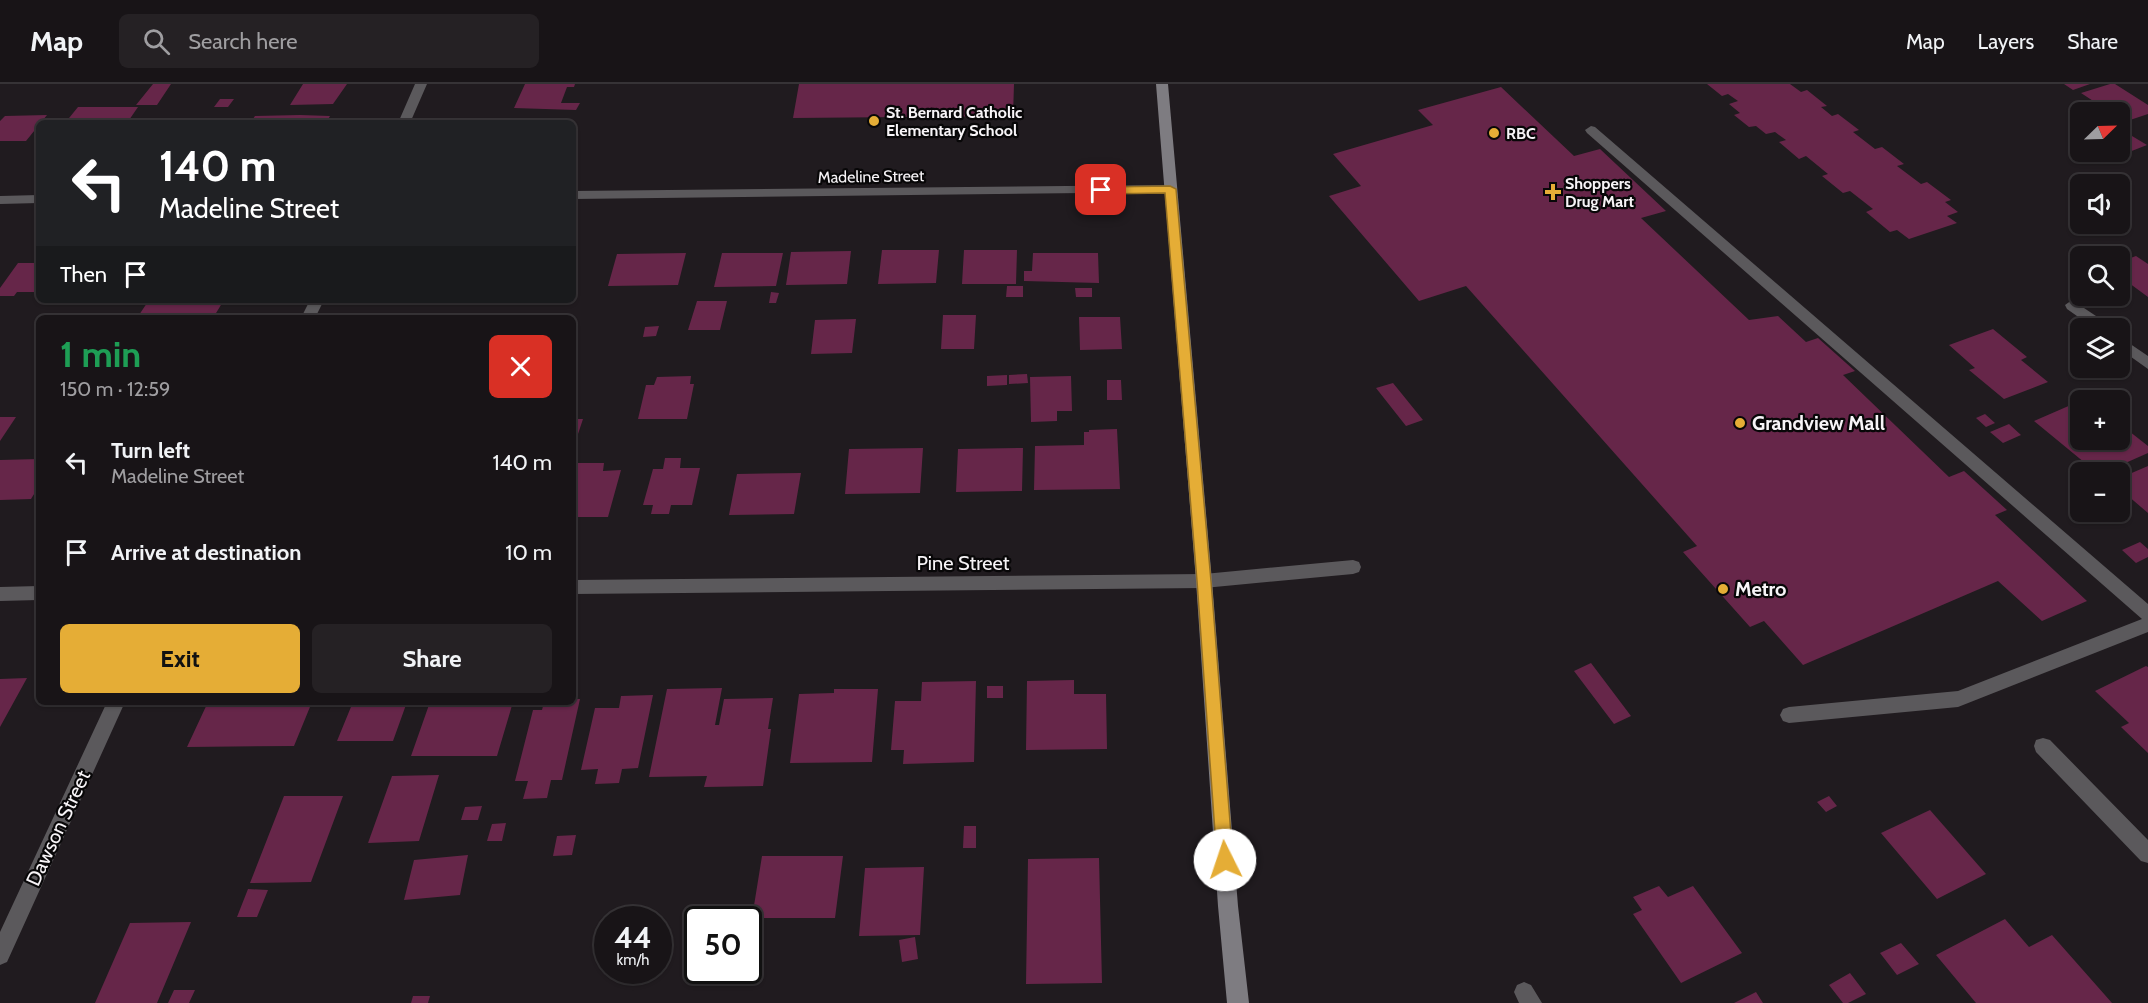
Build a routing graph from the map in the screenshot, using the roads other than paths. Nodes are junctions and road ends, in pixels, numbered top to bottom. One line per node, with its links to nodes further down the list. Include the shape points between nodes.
1 (421, 84): 3 (street)
2 (1162, 84): 5 (main road)
3 (405, 120)
4 (1591, 130): 18 (street)
5 (1170, 189): 6 (street, Madeline Street); 14 (main road)
6 (576, 195)
7 (36, 199): 8 (street)
8 (0, 200)
9 (2073, 306): 10 (street)
10 (2090, 318)
11 (2130, 350): 12 (street)
12 (2148, 364)
13 (1353, 567): 14 (street, Pine Street)
14 (1204, 581): 15 (street, Pine Street); 25 (main road)
15 (576, 587)
16 (36, 593): 17 (street)
17 (0, 594)
18 (2148, 614)
19 (2148, 624): 21 (street, via 1958,699)
20 (115, 705): 24 (street, Dawson Street)
21 (1789, 715)
22 (2043, 746): 23 (street)
23 (2148, 854)
24 (0, 955)
25 (1238, 1003)

